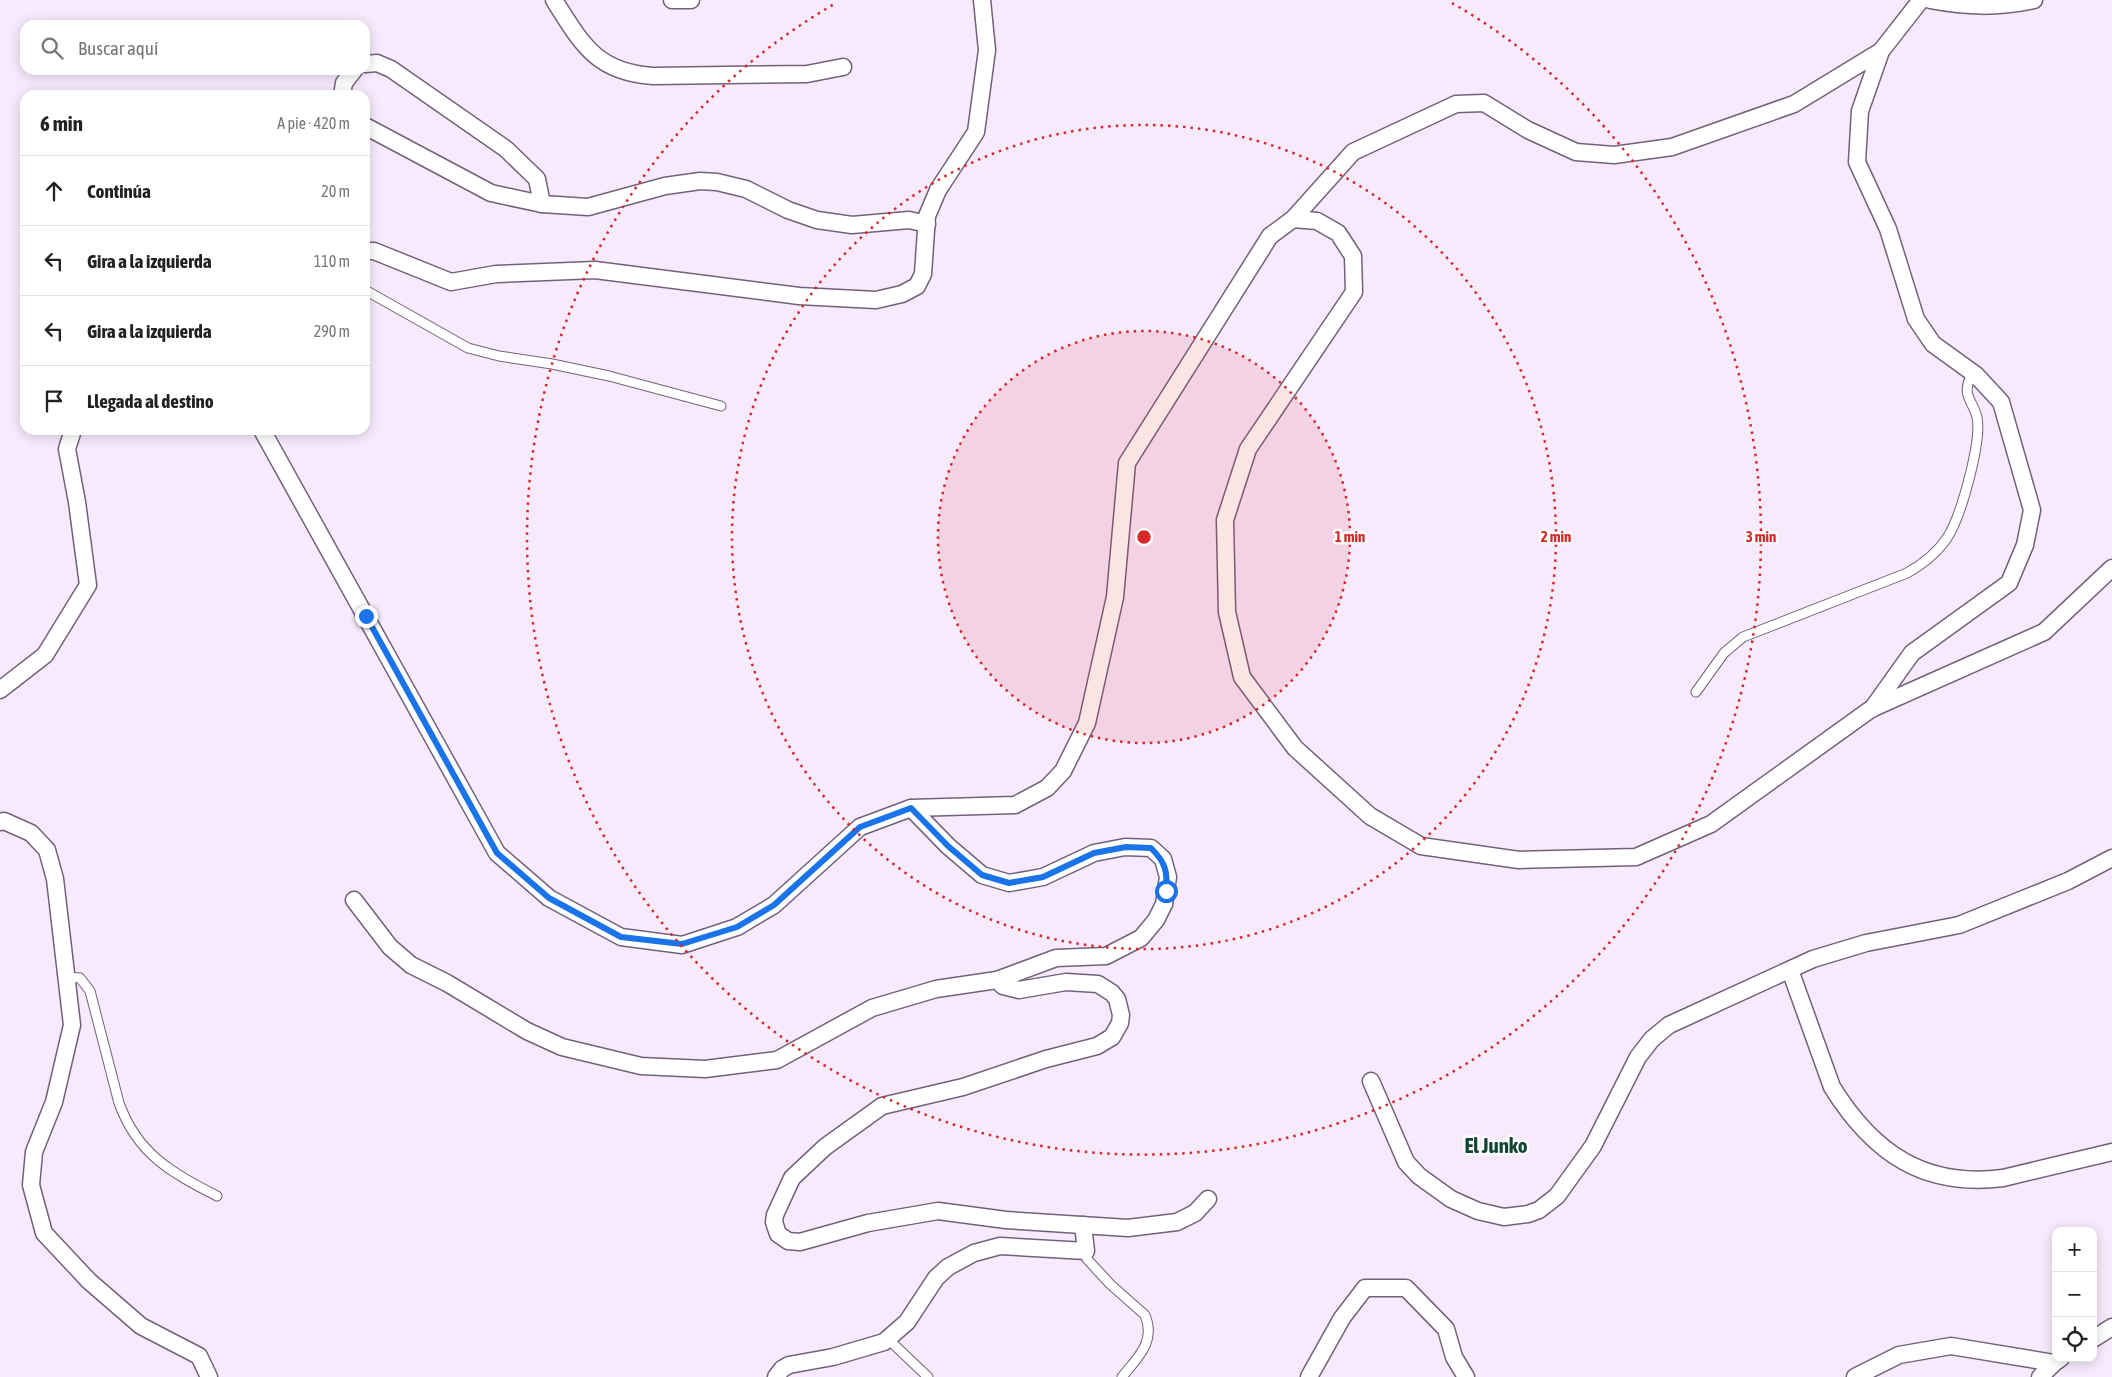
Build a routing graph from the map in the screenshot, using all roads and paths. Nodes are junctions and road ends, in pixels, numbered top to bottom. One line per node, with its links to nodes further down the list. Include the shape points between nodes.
1 (554, 0): 10 (street, via 587,49 628,73 653,76 807,74)
2 (672, 0): 3 (street)
3 (691, 0)
4 (982, 0): 16 (street, via 988,50 976,132 938,190)
5 (1921, 0): 8 (street)
6 (1930, 0): 7 (street, via 1986,7)
7 (2034, 0)
8 (1881, 52): 15 (street, via 1794,104 1672,147 1614,155 1576,152 1528,130 1484,103 1456,104 1353,152); 19 (street, via 1860,111 1857,162 1888,229 1916,319 1933,344)
9 (370, 64): 14 (street, via 390,69 506,149 537,179)
10 (843, 67)
11 (350, 75): 12 (street)
12 (343, 90)
13 (370, 129): 14 (street, via 490,192)
14 (542, 204): 16 (street, via 588,207 665,186 700,181 746,189 817,220 852,225 908,220)
15 (1293, 219): 26 (street, via 1317,221 1338,233 1353,256 1354,292 1248,450 1225,520 1227,612 1242,677 1295,748 1370,816 1421,846 1519,860 1636,857 1711,824); 27 (street, via 1270,236 1127,464 1115,597 1087,723 1063,771 1047,788 1015,805)
16 (927, 224): 17 (street, via 923,274 917,286 902,294 876,300 799,296 595,270 496,274 451,282)
17 (370, 251)
18 (370, 293): 20 (lane, via 468,348 609,376)
19 (1976, 376): 25 (lane, via 1970,378 1967,385 1968,398 1977,417 1976,452 1959,516 1939,549 1907,573 1743,637 1724,653); 26 (street, via 2001,402 2032,510 2025,545 2009,583 1912,653)
20 (721, 406)
21 (71, 435): 24 (street, via 67,449 88,585 45,655)
22 (265, 435): 27 (street, via 497,853 549,898 621,937 682,944 737,927 774,905 860,827)
23 (2112, 568): 26 (street, via 2044,632)
24 (0, 690)
25 (1696, 692)
26 (1872, 709)
27 (911, 808): 33 (street, via 982,875 1009,883 1043,877 1094,853 1126,847 1151,848 1163,859 1168,878 1164,904 1141,938 1106,956 1056,958)
28 (0, 822): 32 (street, via 31,833 47,850 55,879)
29 (2112, 858): 31 (street, via 2068,881 1959,925 1866,943 1813,959)
30 (354, 900): 33 (street, via 390,947 410,965 448,983 527,1031 562,1047 641,1066 706,1069 777,1060 872,1008 936,989)
31 (1790, 970): 34 (street, via 1679,1020 1652,1039 1638,1057 1593,1146 1557,1196 1528,1214 1504,1217 1478,1211 1451,1199 1419,1176 1406,1162); 35 (street, via 1832,1087 1868,1134 1901,1161 1935,1175 1987,1180)
32 (66, 977): 36 (lane, via 80,978 90,992 119,1103 138,1140 167,1169); 45 (street, via 72,1025 54,1102 34,1152 31,1185 44,1233 89,1282 140,1326 199,1356)
33 (997, 980): 38 (street, via 1003,986 1019,990 1066,982 1098,984 1117,1000 1120,1024 1112,1037 1097,1046 962,1087 882,1106 825,1147 792,1178 775,1215 775,1228 788,1241 800,1242 868,1223 938,1211)
34 (1371, 1081)
35 (2112, 1152)
36 (217, 1196)
37 (1208, 1199): 38 (street, via 1195,1213 1177,1222 1128,1228)
38 (1084, 1225): 39 (street)
39 (1086, 1250): 42 (street, via 1000,1246 961,1259 936,1278 907,1322); 48 (lane, via 1087,1259 1145,1314 1148,1321 1146,1348)
40 (2112, 1327): 41 (street)
41 (2097, 1336)
42 (888, 1339): 46 (street, via 833,1357 789,1364); 47 (lane)
43 (2052, 1359): 51 (street, via 1951,1346 1899,1355)
44 (2055, 1362): 52 (street)
45 (209, 1377)
46 (776, 1377)
47 (928, 1377)
48 (1122, 1377)
49 (1308, 1377): 50 (street, via 1342,1318 1365,1288 1406,1288 1446,1329 1454,1357)
50 (1466, 1377)
51 (1855, 1377)
52 (2040, 1377)

